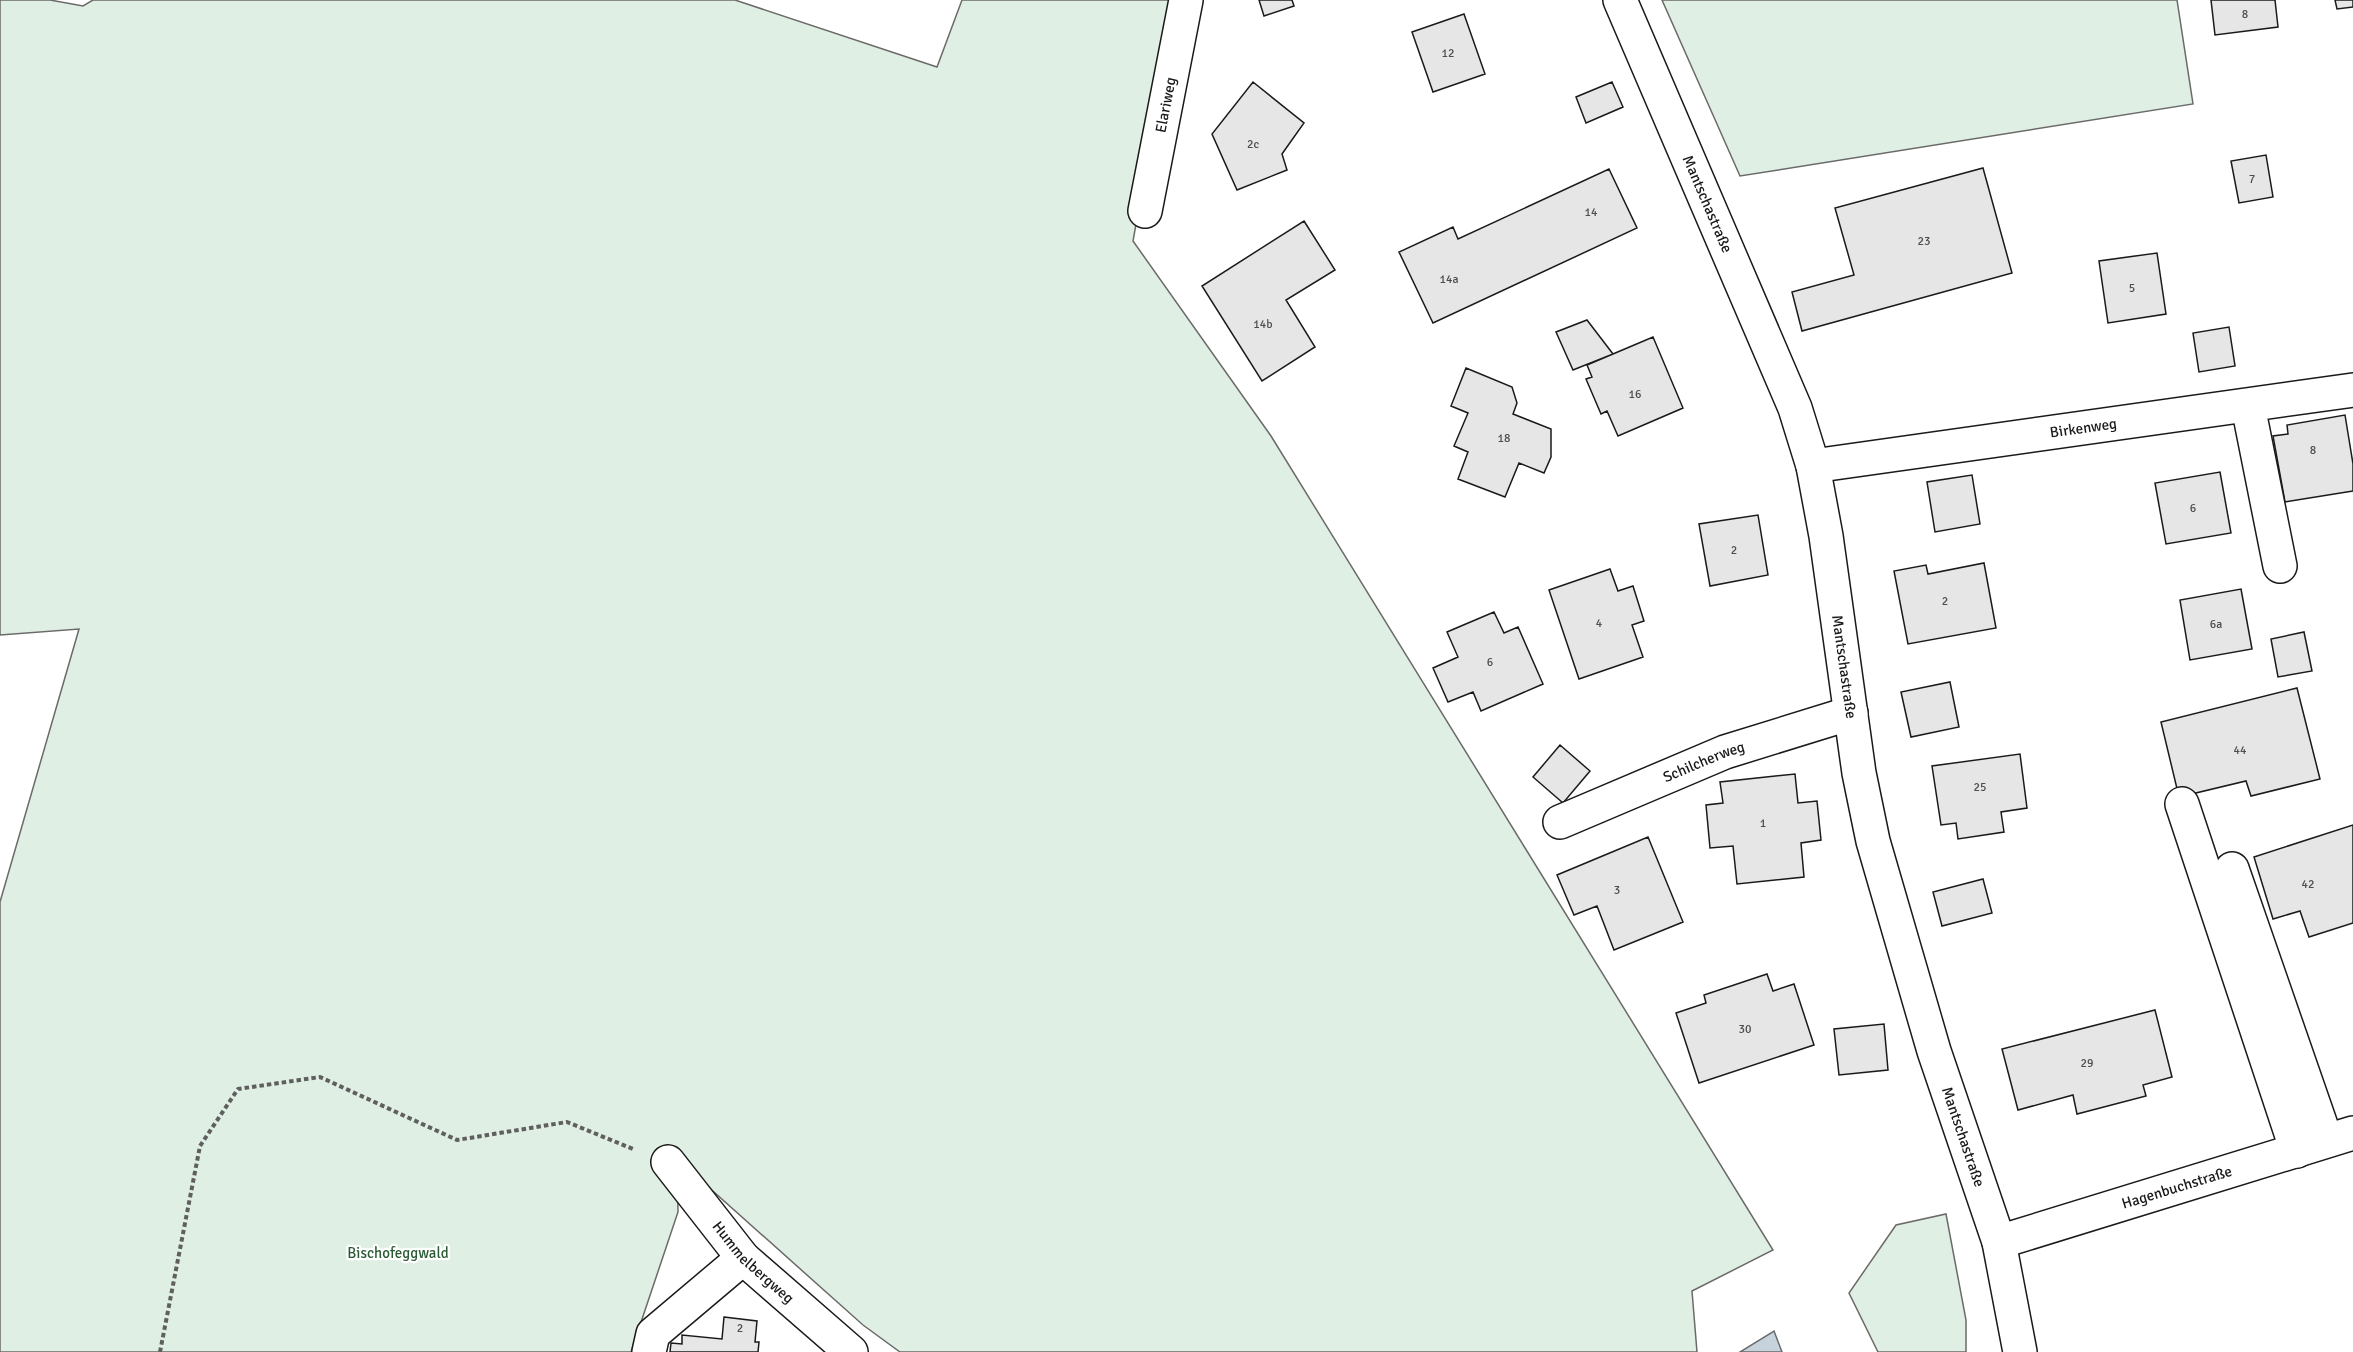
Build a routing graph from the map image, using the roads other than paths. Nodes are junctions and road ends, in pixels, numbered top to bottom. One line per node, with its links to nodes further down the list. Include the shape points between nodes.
1 (1186, 0): 3 (street, Elariweg)
2 (1620, 0): 6 (street, Mantschastraße, via 1795,408)
3 (1145, 211)
4 (2353, 390): 5 (street, Birkenweg)
5 (2248, 406): 6 (street, Birkenweg); 7 (street)
6 (1813, 466): 8 (street, Mantschastraße)
7 (2280, 566)
8 (1851, 713): 10 (street, Schilcherweg, via 1725,752); 14 (street, Mantschastraße, via 1859,773 1889,901 1934,1051)
9 (2182, 804): 12 (street)
10 (1560, 822)
11 (2232, 869): 12 (street)
12 (2325, 1142): 14 (street, Hagenbuchstraße)
13 (668, 1162): 15 (street, Hummelbergweg)
14 (1999, 1242): 18 (street, Mantschastraße)
15 (743, 1258): 16 (street, via 653,1334); 17 (street, Hummelbergweg)
16 (649, 1352)
17 (852, 1352)
18 (2020, 1352)

